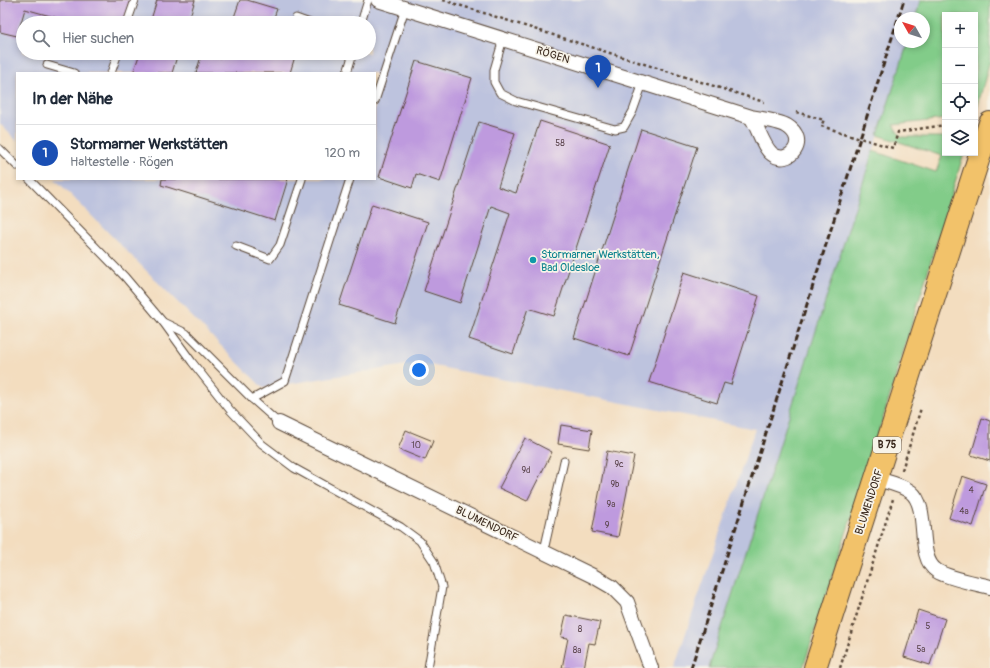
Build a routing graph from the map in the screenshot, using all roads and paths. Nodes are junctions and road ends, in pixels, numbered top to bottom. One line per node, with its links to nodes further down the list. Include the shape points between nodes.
1 (135, 0): 6 (lane)
2 (368, 0): 7 (lane)
3 (378, 0): 5 (street, RÖGEN)
4 (444, 0): 17 (path)
5 (405, 9): 8 (street, RÖGEN); 16 (lane)
6 (129, 16)
7 (363, 16)
8 (503, 39): 15 (street, RÖGEN); 15 (lane, via 494,70 494,82 500,93 516,101 615,129 624,127 634,111)
9 (116, 60): 13 (lane)
10 (351, 60): 14 (lane)
11 (47, 65): 12 (lane)
12 (71, 72)
13 (111, 72)
14 (347, 72)
15 (643, 83): 19 (street, RÖGEN)
16 (376, 98)
17 (765, 102)
18 (794, 111): 21 (path, via 824,120 822,126 893,148 898,132)
19 (751, 117)
20 (990, 123): 33 (main road, BLUMENDORF / B 75)
21 (942, 125)
22 (0, 149): 23 (lane)
23 (16, 165)
24 (30, 180): 28 (lane, via 125,277)
25 (302, 180): 27 (lane, via 280,245 270,259)
26 (350, 180): 29 (lane, via 285,381)
27 (236, 246)
28 (163, 322): 29 (lane, via 186,333); 37 (lane, via 230,410 262,444 294,468 402,527 420,541 434,562 442,587)
29 (252, 399): 31 (lane)
30 (923, 404): 34 (path)
31 (279, 423): 35 (street, BLUMENDORF)
32 (564, 461): 35 (lane)
33 (877, 479): 34 (street); 39 (main road, BLUMENDORF / B 75)
34 (897, 486): 36 (street, via 916,497 926,550 930,564 936,571); 40 (path)
35 (545, 553): 38 (street, BLUMENDORF, via 612,587 627,602)
36 (990, 587)
37 (428, 668)
38 (651, 668)
39 (815, 668)
40 (840, 668)

